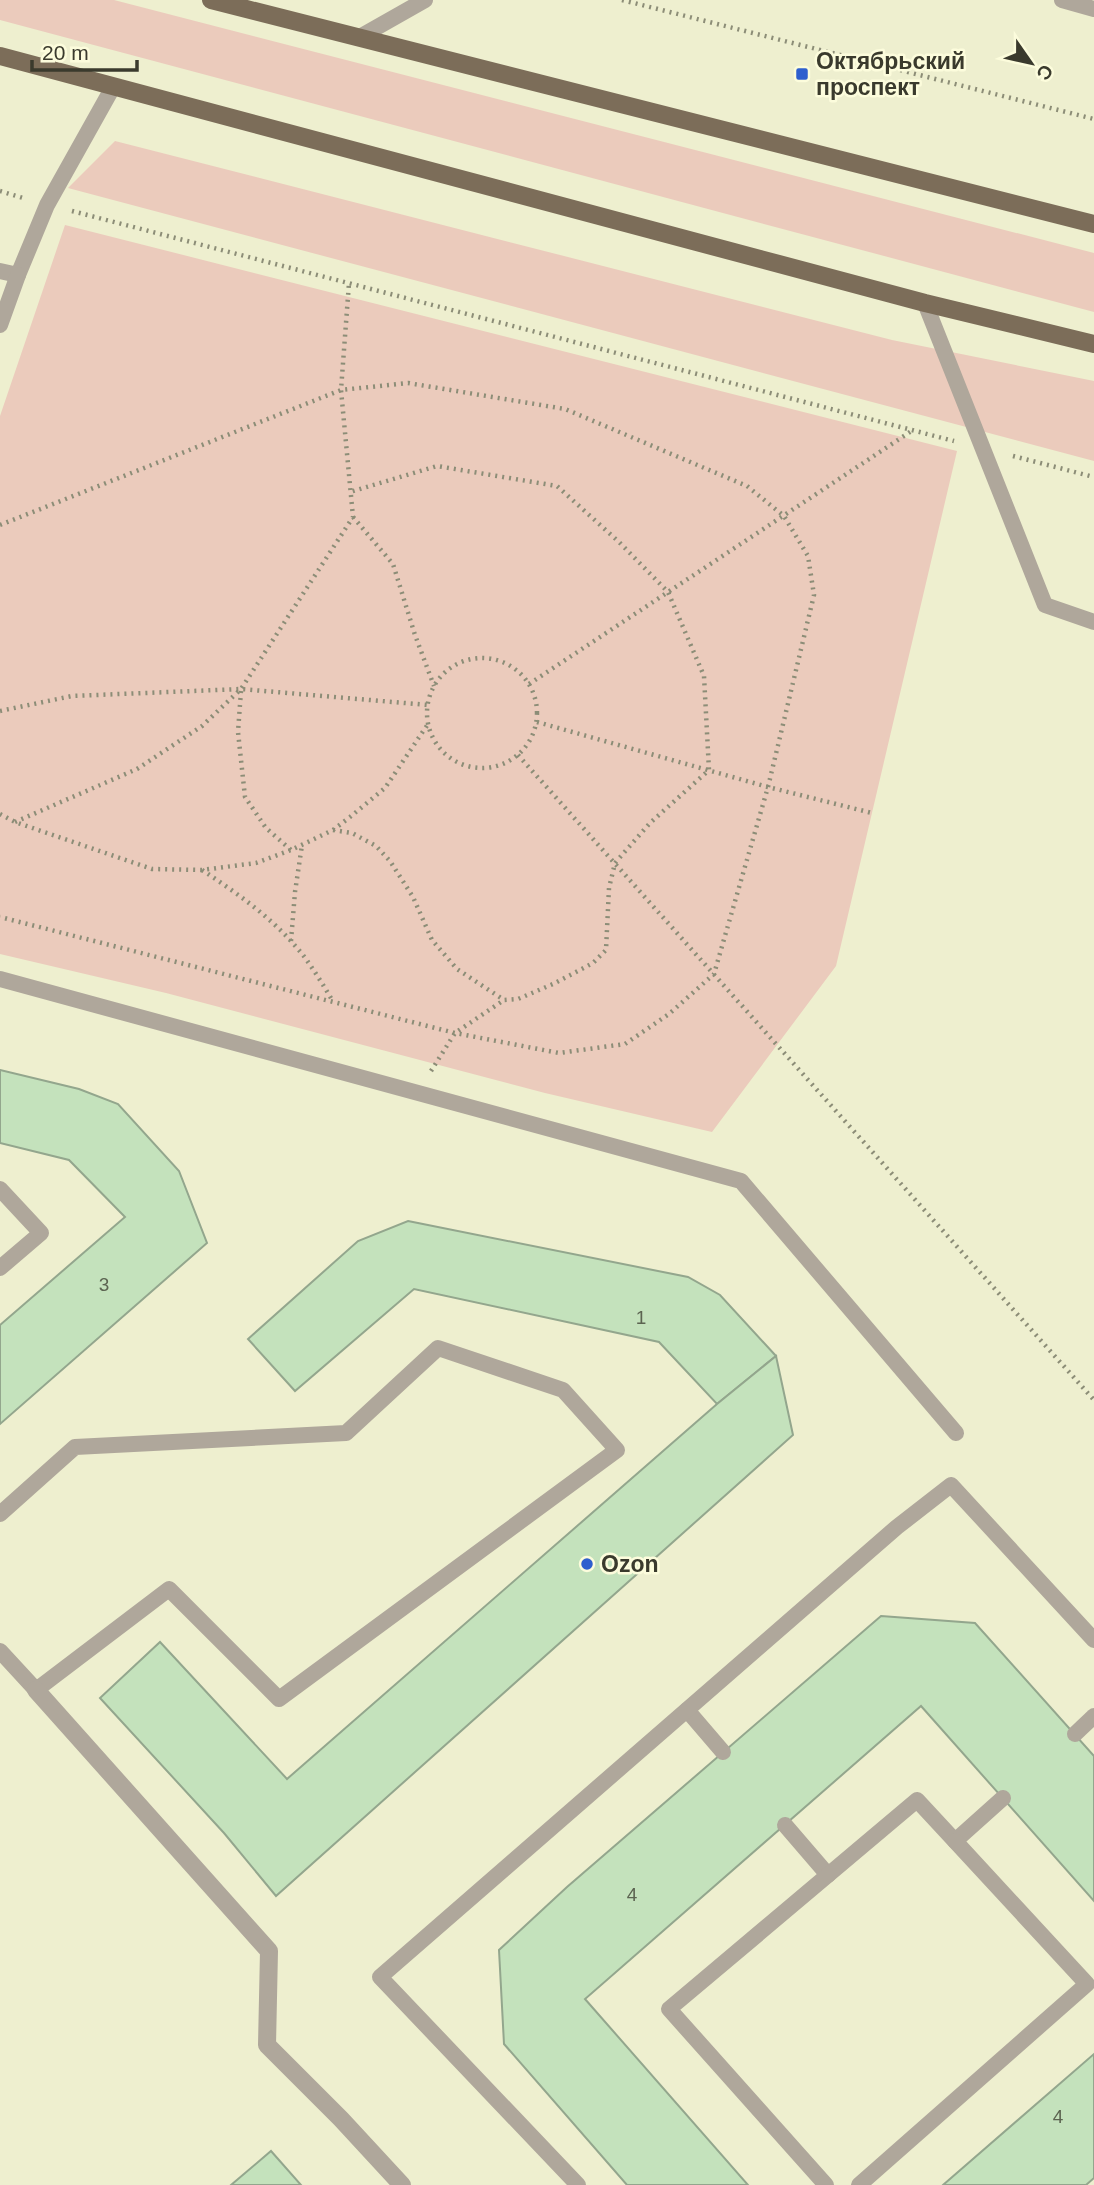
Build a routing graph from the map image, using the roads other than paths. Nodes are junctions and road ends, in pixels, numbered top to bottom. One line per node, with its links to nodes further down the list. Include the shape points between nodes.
1 (211, 0): 4 (main road)
2 (425, 0): 6 (lane)
3 (1062, 0): 5 (lane)
4 (246, 5): 6 (main road)
5 (1094, 9)
6 (358, 38): 9 (main road)
7 (0, 56): 8 (main road)
8 (113, 87): 11 (lane, via 47,205); 12 (main road)
9 (1094, 224)
10 (0, 271): 11 (lane)
11 (18, 275): 13 (lane)
12 (925, 303): 14 (main road); 15 (lane, via 1045,605)
13 (0, 325)
14 (1094, 344)
15 (1094, 622)
16 (0, 979): 19 (lane, via 741,1181)
17 (0, 1189): 18 (lane, via 41,1233)
18 (0, 1268)
19 (956, 1433)
20 (0, 1514): 23 (lane, via 75,1447 346,1433 438,1348 563,1390 617,1450 279,1699 169,1589)
21 (1094, 1640): 24 (lane, via 951,1485)
22 (0, 1651): 23 (lane)
23 (36, 1690): 32 (street, via 269,1951 267,2045)
24 (687, 1710): 27 (lane); 33 (lane, via 380,1977)
25 (1094, 1716): 26 (lane)
26 (1075, 1734)
27 (723, 1752)
28 (1003, 1798): 30 (lane)
29 (785, 1825): 31 (lane)
30 (955, 1841): 31 (lane, via 917,1800); 35 (lane, via 1087,1984)
31 (828, 1875): 34 (lane, via 669,2009)
32 (402, 2185)
33 (578, 2185)
34 (825, 2185)
35 (859, 2185)

